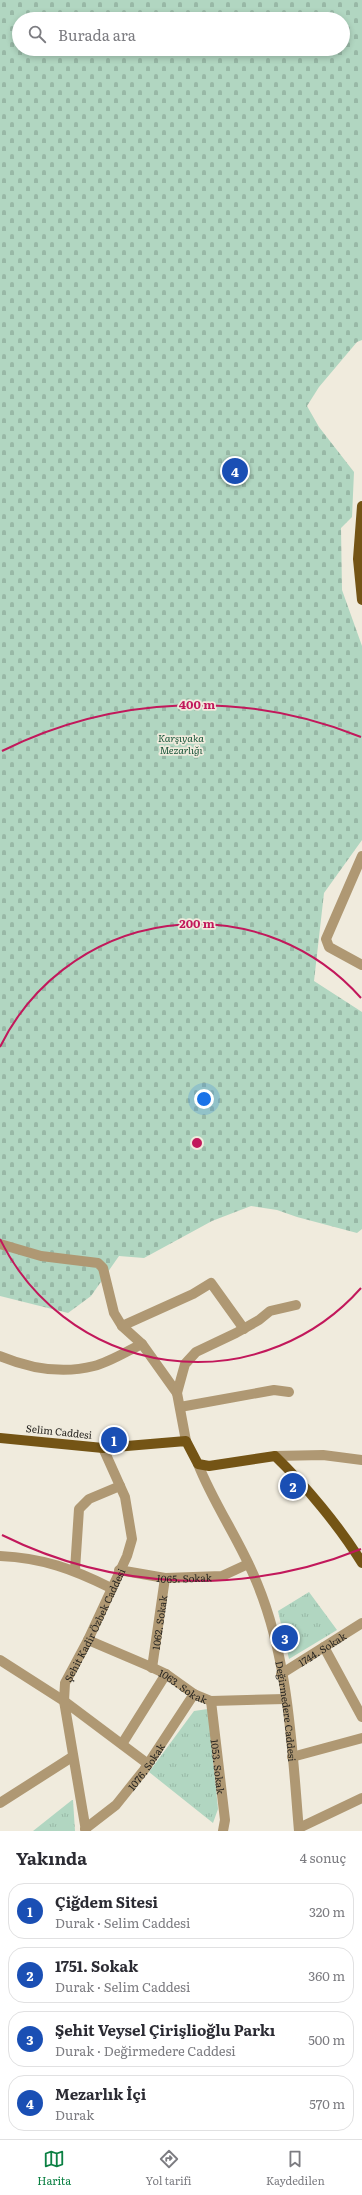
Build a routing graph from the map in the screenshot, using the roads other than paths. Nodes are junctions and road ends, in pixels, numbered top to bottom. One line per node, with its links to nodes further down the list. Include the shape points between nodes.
1 (362, 506): 2 (main road)
2 (361, 520): 3 (main road, via 358,559)
3 (362, 600)
4 (362, 856): 5 (street, via 326,939 328,947)
5 (362, 965)
6 (0, 1244): 8 (street, via 41,1256 98,1263 103,1268 114,1313)
7 (296, 1305): 9 (street, via 270,1311)
8 (122, 1326): 9 (street, via 211,1284); 10 (street)
9 (244, 1328): 13 (street, via 196,1352 185,1364)
10 (142, 1344): 11 (street, via 94,1366 51,1370); 13 (street)
11 (0, 1356)
12 (289, 1392): 14 (street, via 274,1390)
13 (177, 1393): 14 (street)
14 (180, 1407): 16 (street)
15 (0, 1438): 17 (main road, Selim Caddesi)
16 (186, 1441): 17 (main road, Selim Caddesi); 20 (main road)
17 (103, 1448): 21 (street, Şehit Kadir Özbek Caddesi)
18 (275, 1456): 19 (street, via 323,1455); 20 (main road, via 209,1466); 23 (main road, via 327,1516)
19 (362, 1460)
20 (198, 1464): 24 (street, Değirmedere Caddesi)
21 (120, 1486): 25 (street, via 90,1499 79,1509); 26 (street, Şehit Kadir Özbek Caddesi, via 125,1497 132,1539)
22 (0, 1556): 25 (street, via 35,1559)
23 (362, 1563)
24 (248, 1564): 27 (street, 1065. Sokak, via 222,1576); 35 (street, Değirmedere Caddesi, via 271,1625)
25 (75, 1570): 28 (street)
26 (119, 1570): 27 (street, 1065. Sokak); 28 (street, Şehit Kadir Özbek Caddesi)
27 (166, 1578): 33 (street, 1062. Sokak)
28 (111, 1588): 30 (street, Şehit Kadir Özbek Caddesi)
29 (362, 1623): 31 (street, 1744. Sokak)
30 (88, 1640): 33 (street, 1063. Sokak); 38 (street, Şehit Kadir Özbek Caddesi, via 65,1683)
31 (324, 1647): 35 (street, 1744. Sokak); 40 (street)
32 (0, 1660): 38 (street)
33 (152, 1668): 34 (street, 1063. Sokak)
34 (166, 1674): 36 (street, 1063. Sokak); 42 (street)
35 (281, 1674): 37 (street, Değirmedere Caddesi)
36 (194, 1694): 39 (street, 1063. Sokak); 45 (street, 1076. Sokak)
37 (286, 1699): 39 (street, 1063. Sokak); 44 (street, Değirmedere Caddesi)
38 (64, 1701): 42 (street); 43 (street, Şehit Kadir Özbek Caddesi)
39 (211, 1701): 50 (street, 1053. Sokak, via 225,1820)
40 (362, 1717)
41 (362, 1738): 44 (street)
42 (122, 1744): 45 (street)
43 (72, 1757): 47 (street); 49 (street, Şehit Kadir Özbek Caddesi)
44 (292, 1757): 48 (street, Değirmedere Caddesi)
45 (148, 1764): 49 (street, 1076. Sokak, via 116,1805)
46 (362, 1798): 48 (street)
47 (0, 1803)
48 (299, 1829)
49 (86, 1830)
50 (222, 1831)

